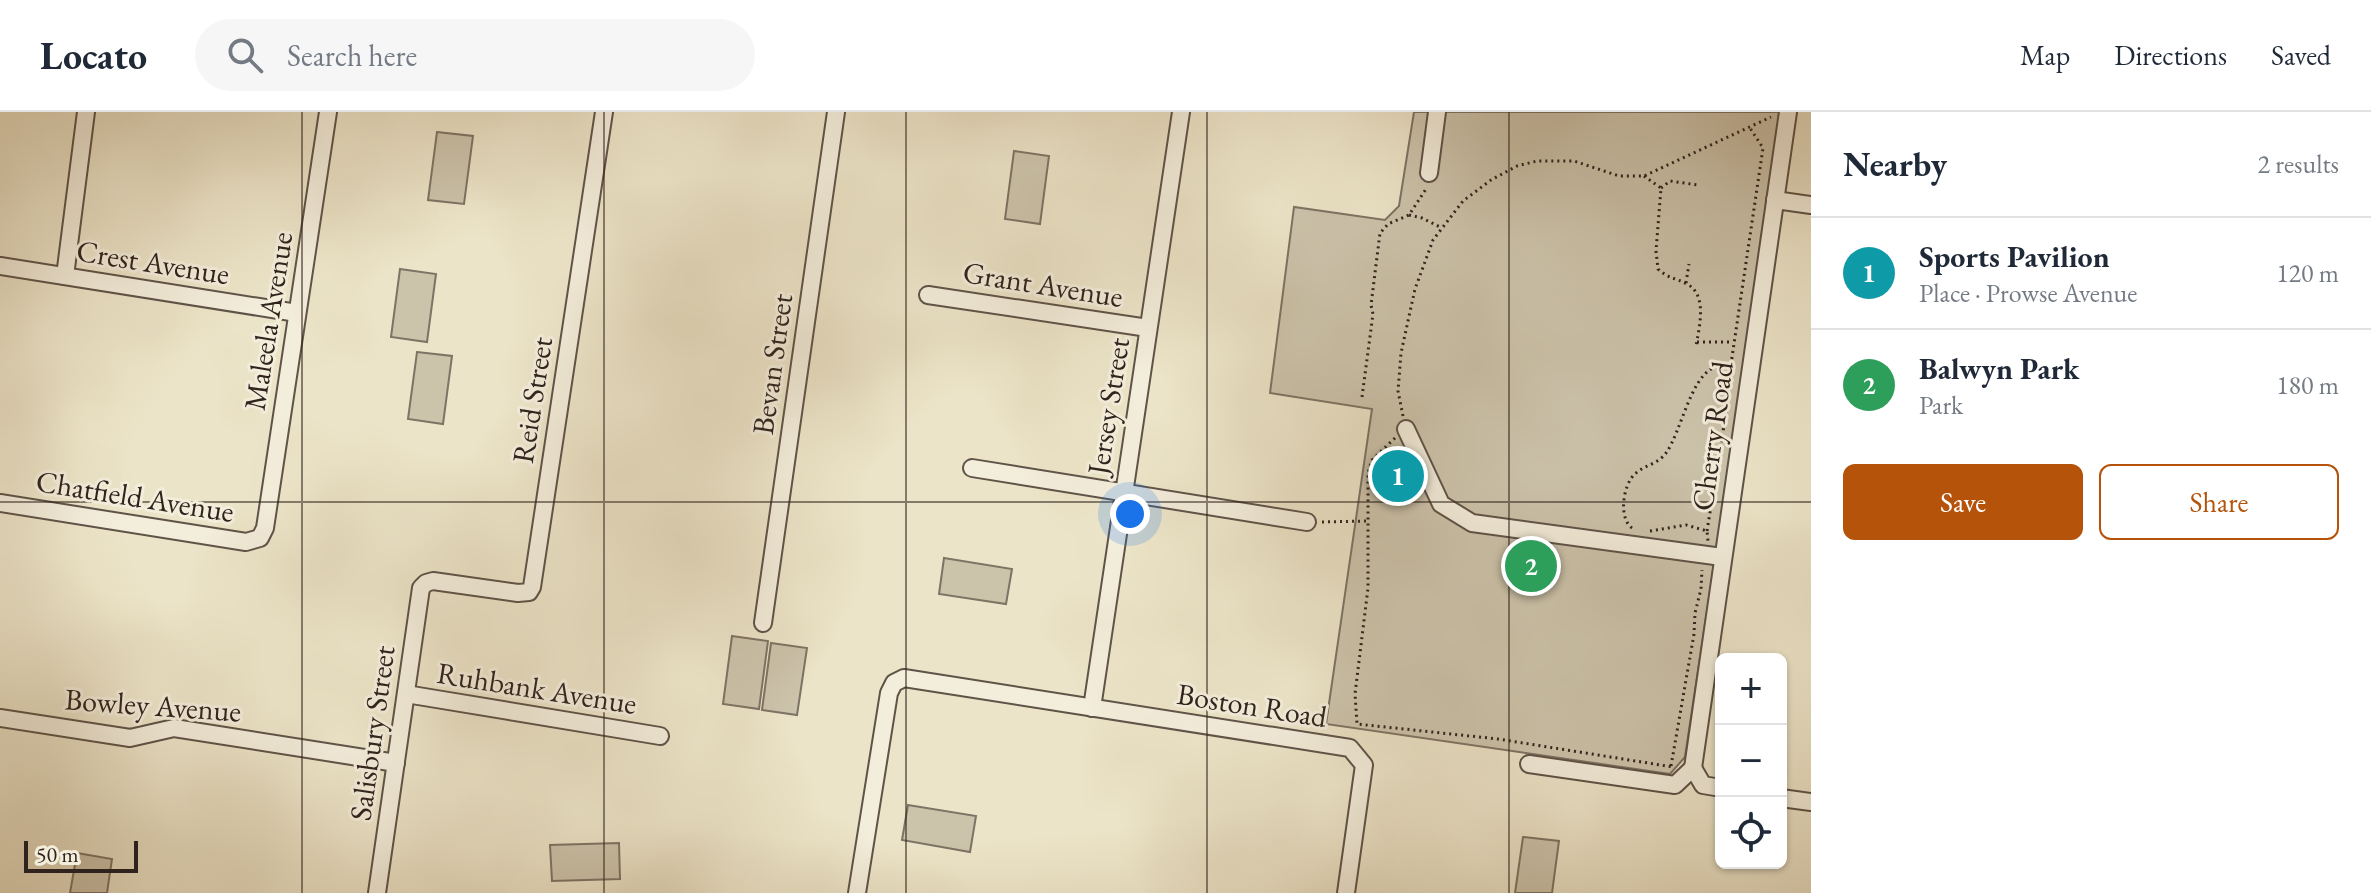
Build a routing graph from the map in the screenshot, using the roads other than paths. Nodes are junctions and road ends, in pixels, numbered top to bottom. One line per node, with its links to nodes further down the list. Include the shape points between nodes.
1 (86, 112): 12 (street)
2 (328, 112): 14 (street, Maleela Avenue)
3 (604, 112): 23 (street, Reid Street, via 532,587 518,593)
4 (836, 112): 24 (street, Bevan Street)
5 (1181, 112): 15 (street, Jersey Street)
6 (1437, 112): 8 (street)
7 (1788, 112): 9 (street, Cherry Road)
8 (1429, 173)
9 (1775, 200): 10 (street); 22 (street, Cherry Road)
10 (1811, 205)
11 (0, 266): 12 (street, Crest Avenue)
12 (65, 276): 14 (street, Crest Avenue)
13 (928, 295): 15 (street, Grant Avenue)
14 (297, 313): 21 (street, Maleela Avenue)
15 (1148, 328): 18 (street, Jersey Street)
16 (1406, 429): 22 (street, via 1441,504 1472,523)
17 (972, 468): 18 (street)
18 (1123, 493): 20 (street); 26 (street, Jersey Street)
19 (0, 503): 21 (street, Chatfield Avenue, via 246,542)
20 (1307, 522)
21 (260, 538)
22 (1716, 556): 31 (street, Cherry Road)
23 (426, 583): 25 (street, Salisbury Street, via 421,588)
24 (763, 623)
25 (406, 694): 28 (street, Ruhbank Avenue); 29 (street, Salisbury Street)
26 (1092, 708): 36 (street, Boston Road, via 904,678 894,683); 37 (street, Boston Road, via 1350,748 1364,765)
27 (0, 718): 29 (street, Bowley Avenue, via 130,738 174,728)
28 (660, 736)
29 (396, 763): 35 (street, Salisbury Street)
30 (1529, 764): 31 (street, via 1675,785)
31 (1693, 768): 32 (street, via 1703,785)
32 (1715, 787)
33 (1787, 799): 34 (street)
34 (1811, 802)
35 (377, 893)
36 (857, 893)
37 (1346, 893)

